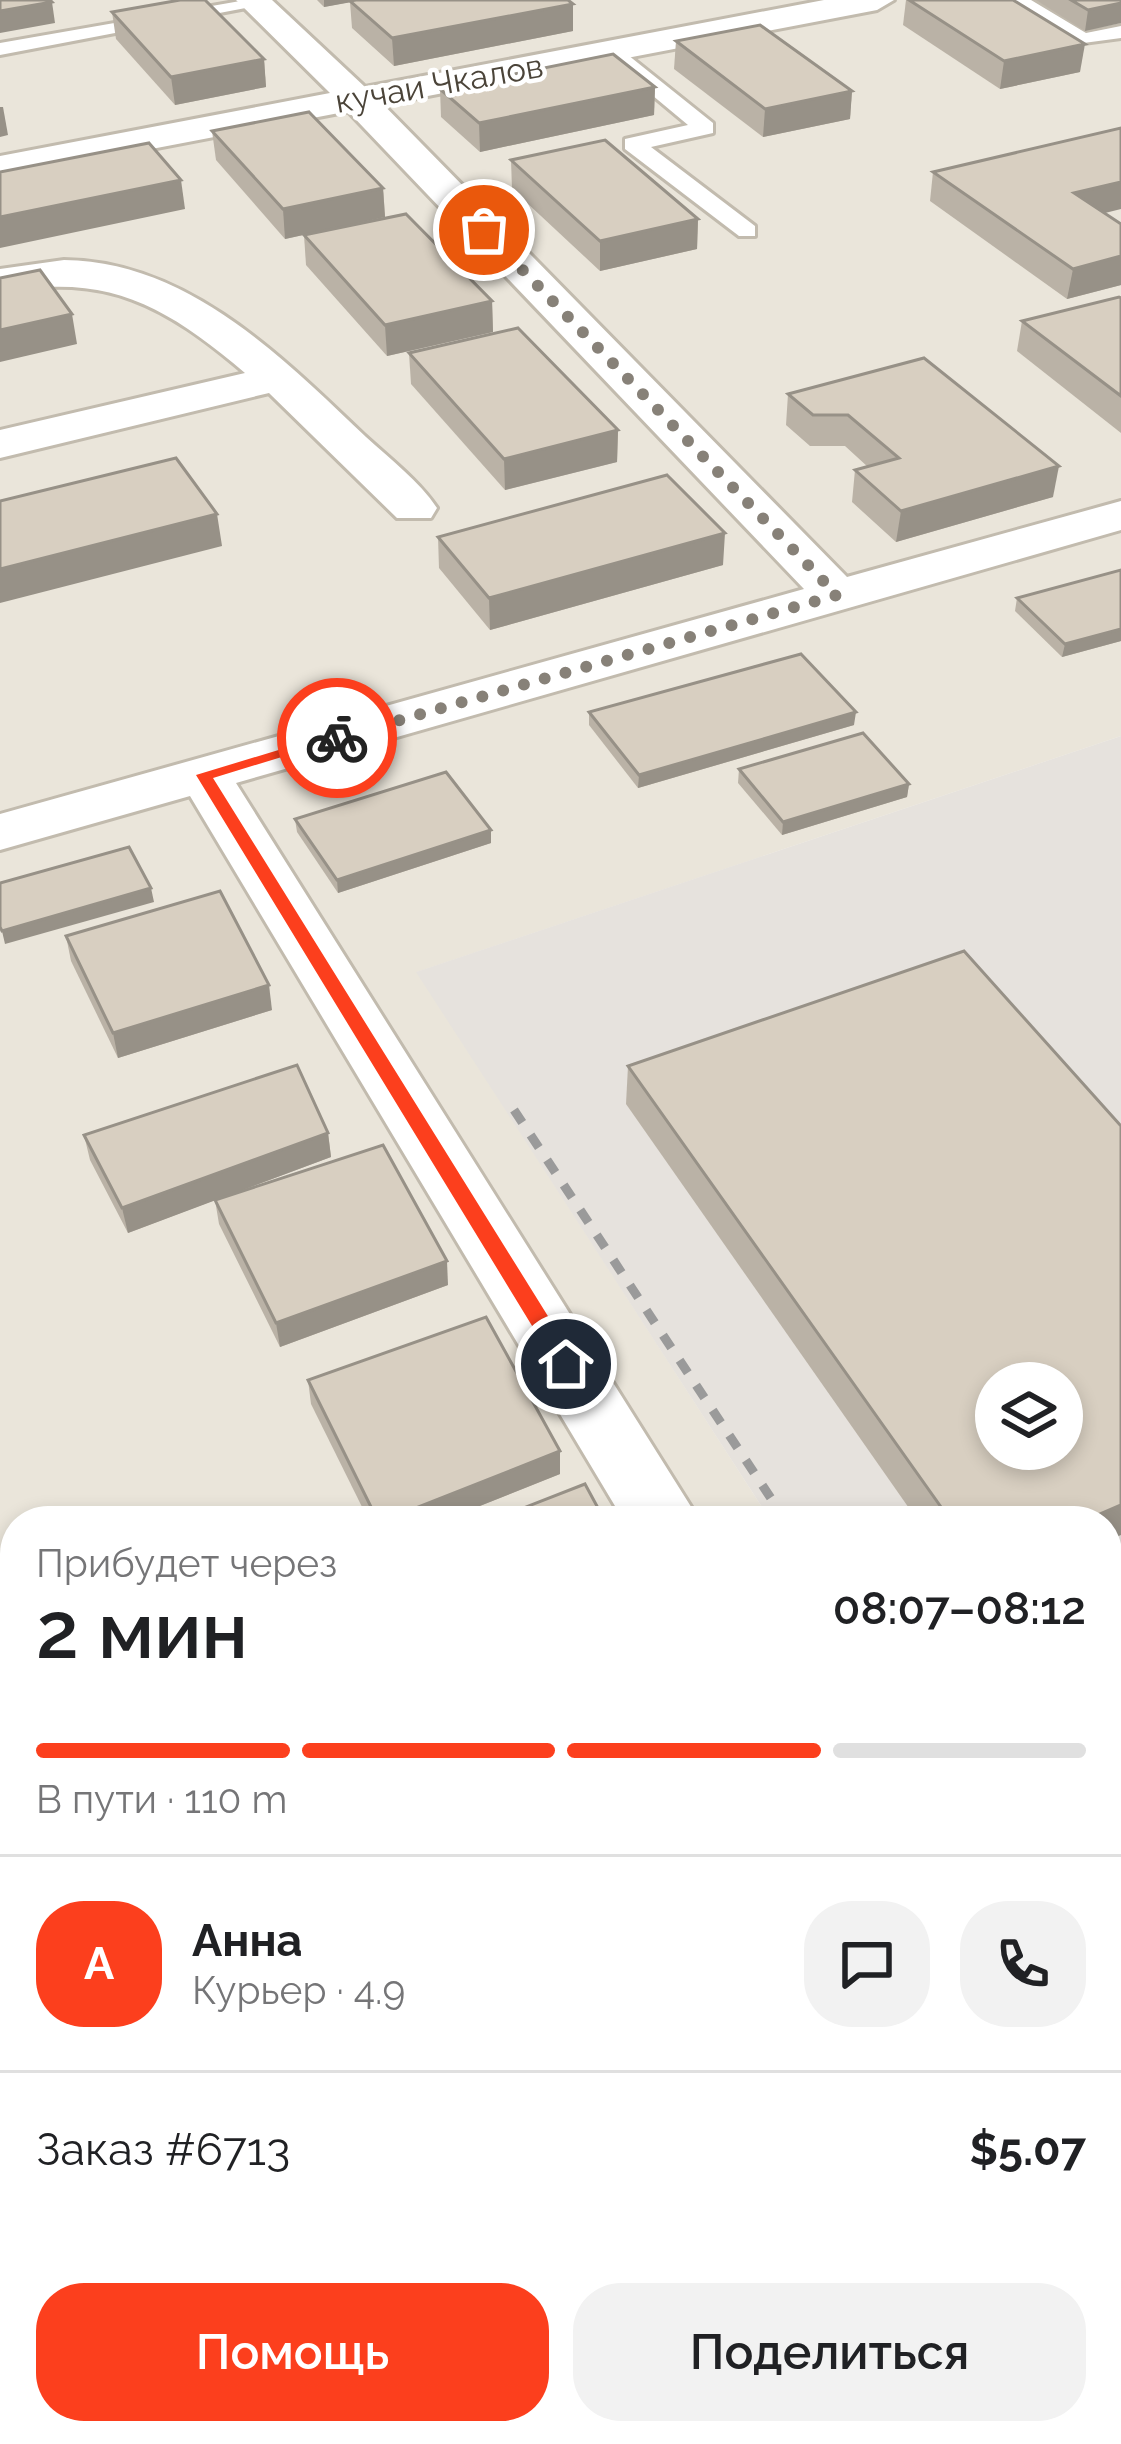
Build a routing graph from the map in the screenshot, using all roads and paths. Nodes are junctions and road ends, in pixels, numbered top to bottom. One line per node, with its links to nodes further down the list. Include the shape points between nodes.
1 (877, 0): 6 (street, кучаи Чкалов)
2 (1017, 0): 4 (lane, via 1084,40)
3 (255, 2): 5 (lane, via 91,24); 7 (street)
4 (1121, 32)
5 (0, 49)
6 (611, 51): 7 (street, кучаи Чкалов); 9 (lane, via 705,128 634,144)
7 (356, 98): 8 (street, кучаи Чкалов); 15 (street)
8 (0, 167)
9 (747, 232)
10 (0, 280): 11 (street, via 58,269 127,281 206,324)
11 (274, 379): 12 (street); 13 (street)
12 (0, 443)
13 (414, 508)
14 (1121, 514): 15 (street)
15 (837, 595): 16 (street)
16 (204, 775): 17 (street); 18 (street)
17 (0, 832)
18 (654, 1506)

